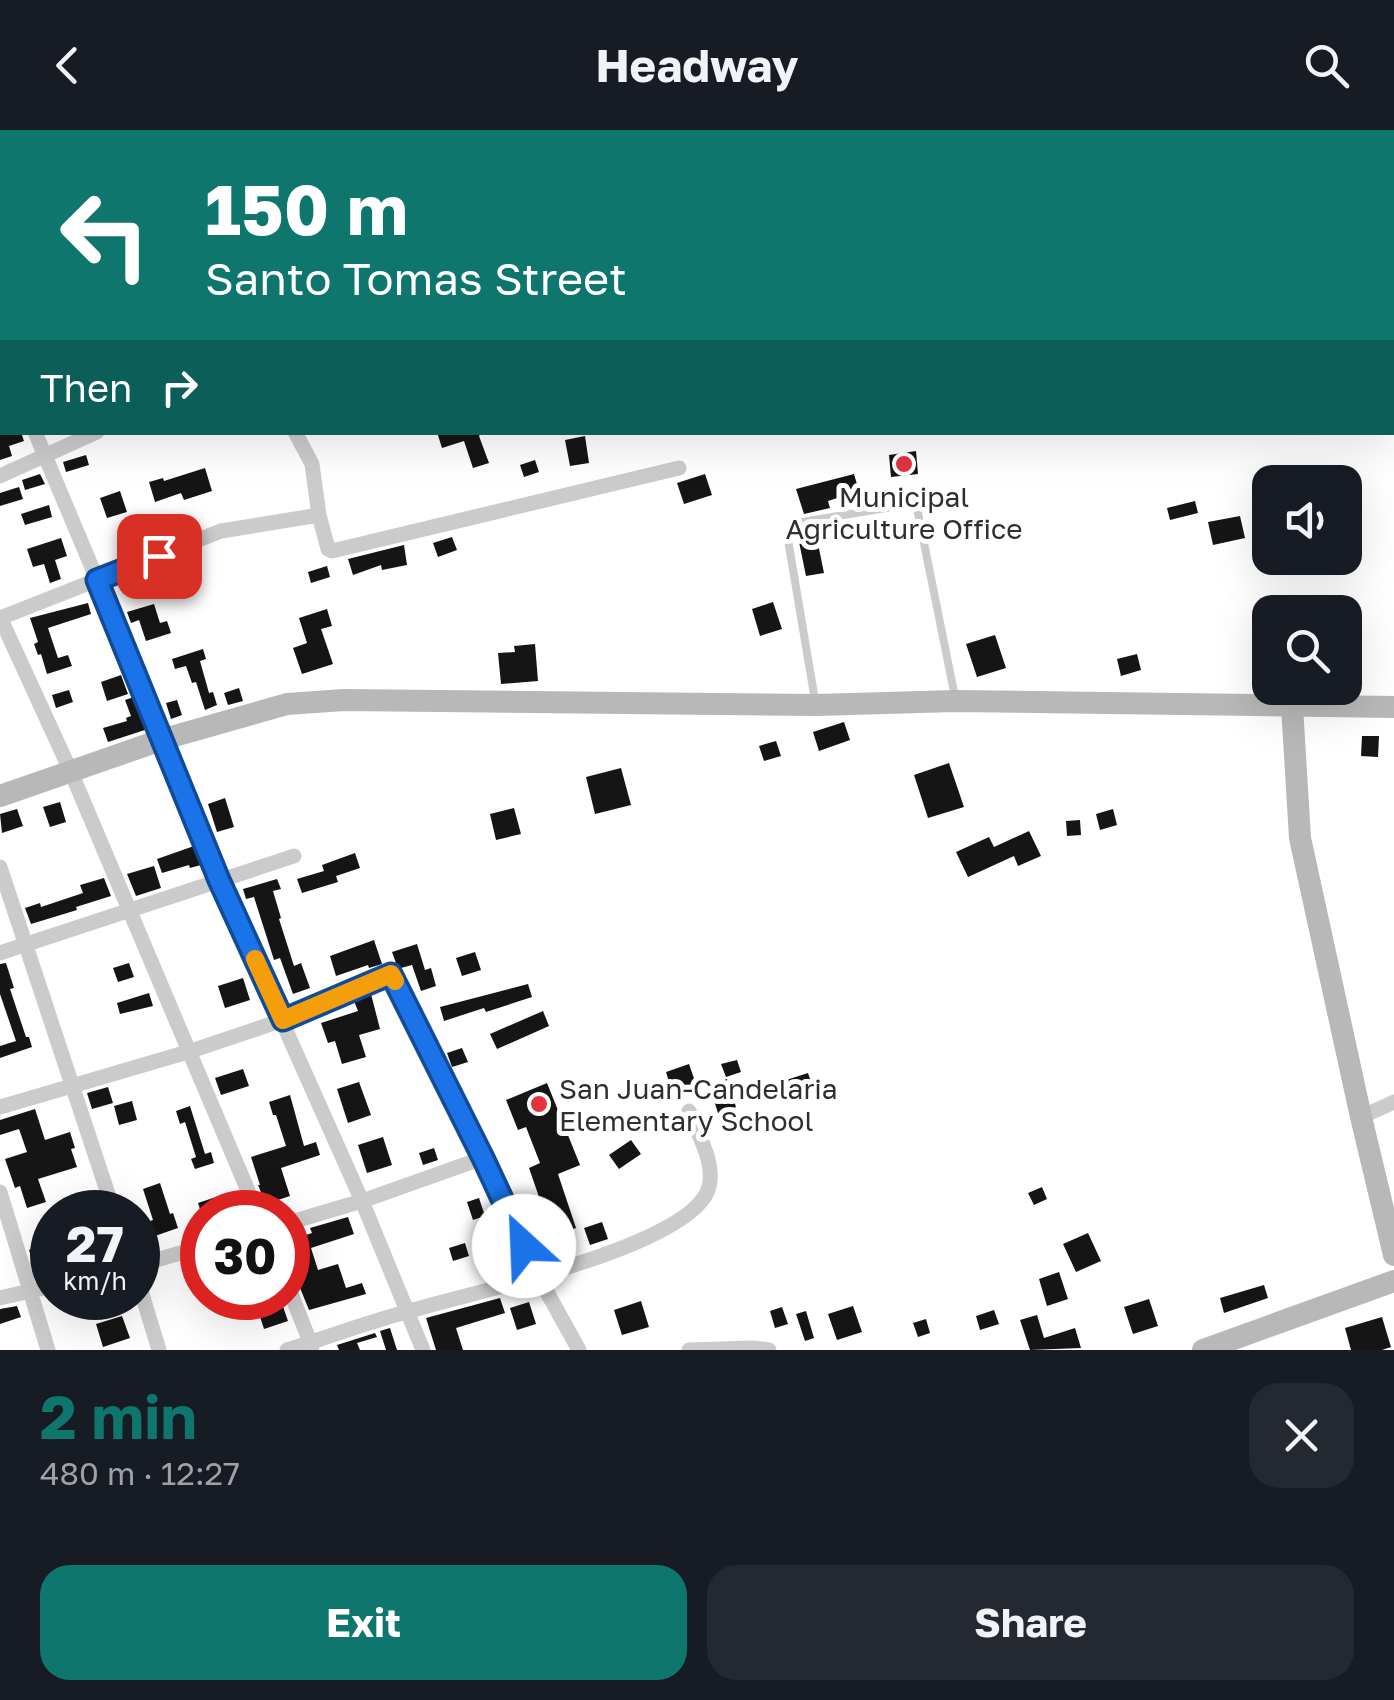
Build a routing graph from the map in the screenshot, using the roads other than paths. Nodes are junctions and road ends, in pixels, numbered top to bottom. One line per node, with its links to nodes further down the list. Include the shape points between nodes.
1 (36, 435): 4 (street)
2 (90, 435): 4 (street)
3 (296, 435): 7 (street, via 312,464)
4 (45, 456): 6 (street); 8 (street)
5 (679, 468): 7 (street, via 332,552)
6 (0, 476)
7 (319, 515): 8 (street, via 221,531)
8 (97, 580): 9 (street); 14 (street)
9 (0, 618): 15 (street)
10 (956, 702): 11 (street); 11 (lane, via 916,503 802,522 787,534); 12 (street)
11 (816, 705): 14 (street, via 344,700 287,704)
12 (1292, 706): 13 (street); 29 (street, via 1300,838)
13 (1394, 707)
14 (164, 739): 15 (street); 19 (street)
15 (71, 772): 16 (street); 20 (street)
16 (0, 796)
17 (294, 856): 19 (street)
18 (0, 867): 21 (street)
19 (219, 880): 20 (street); 23 (street)
20 (128, 911): 21 (street); 24 (street)
21 (25, 944): 22 (street); 25 (street)
22 (0, 953)
23 (283, 1020): 24 (street); 30 (street, via 391,974); 34 (street)
24 (191, 1051): 25 (street); 32 (street)
25 (71, 1086): 27 (street); 31 (street)
26 (1394, 1102): 29 (street)
27 (0, 1108)
28 (688, 1111): 37 (street, via 712,1172 706,1194 689,1213 630,1246)
29 (1361, 1117): 36 (street)
30 (483, 1158): 34 (street); 37 (street)
31 (106, 1190)
32 (249, 1190)
33 (0, 1192): 39 (street)
34 (362, 1201): 35 (street); 41 (street)
35 (310, 1216)
36 (1394, 1255)
37 (538, 1276): 41 (street); 50 (street)
38 (1394, 1282): 53 (street)
39 (30, 1291): 40 (street)
40 (0, 1298)
41 (408, 1311): 45 (street); 49 (street)
42 (39, 1320): 46 (street)
43 (150, 1320): 47 (street)
44 (302, 1320): 45 (street)
45 (312, 1346): 48 (street)
46 (48, 1350)
47 (159, 1350)
48 (287, 1350)
49 (423, 1350)
50 (579, 1350)
51 (688, 1350): 52 (street)
52 (770, 1350)
53 (1202, 1350)

